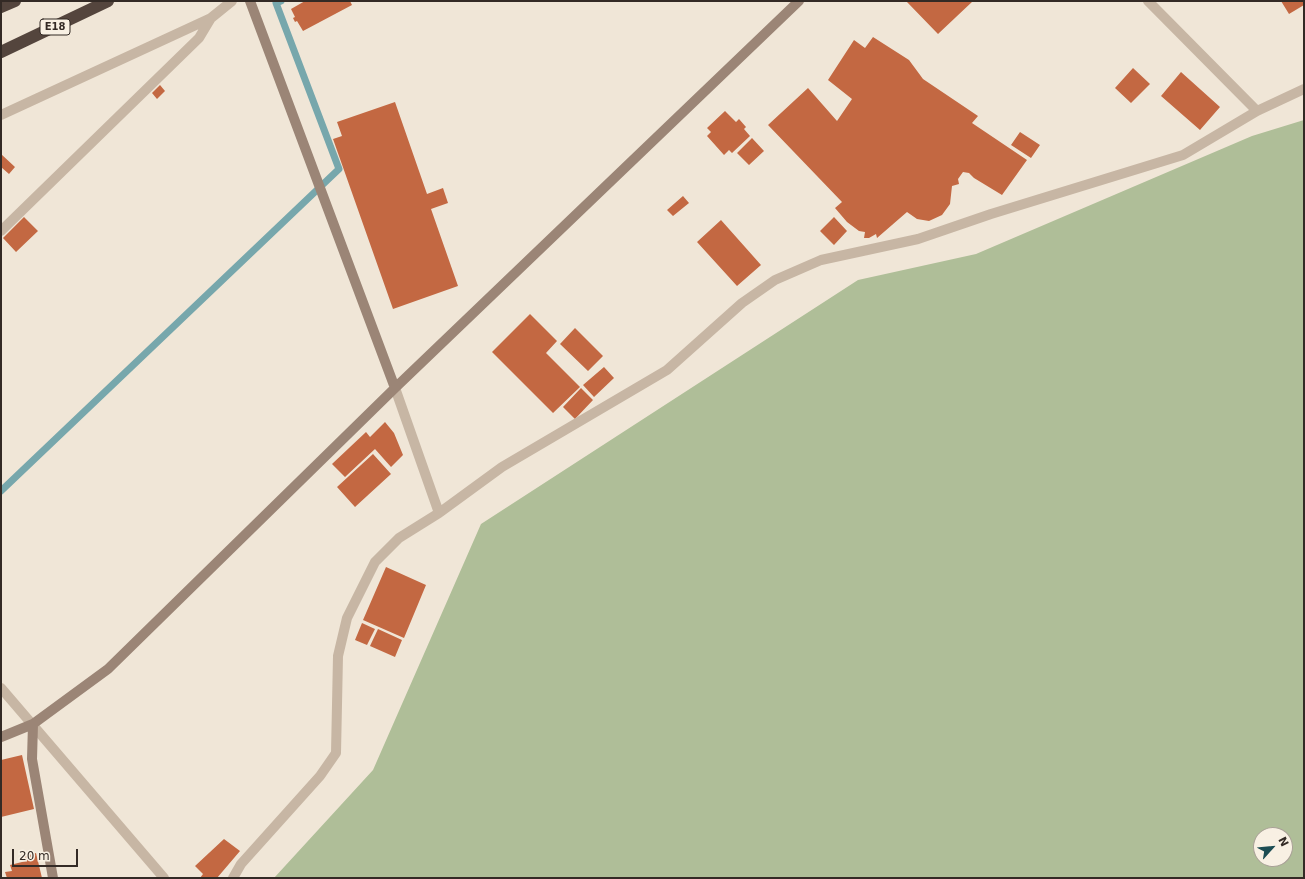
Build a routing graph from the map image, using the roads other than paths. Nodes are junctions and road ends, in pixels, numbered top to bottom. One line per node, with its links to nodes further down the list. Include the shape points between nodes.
1 (15, 1): 7 (highway)
2 (108, 1): 9 (highway, E18)
3 (232, 1): 8 (street)
4 (250, 1): 14 (street)
5 (799, 1): 14 (street)
6 (1148, 1): 11 (street)
7 (1, 7)
8 (211, 18): 12 (street); 13 (street, via 199,38)
9 (1, 52)
10 (1304, 89): 11 (street)
11 (1257, 111): 15 (street, via 1183,155 918,239 821,260 776,280 742,303 667,370 502,467)
12 (1, 115)
13 (1, 231)
14 (395, 388): 15 (street); 17 (street, via 108,669)
15 (439, 513): 21 (street, via 399,538 375,562 347,618 338,656 336,753 320,776 242,864)
16 (1, 688): 17 (street)
17 (32, 724): 18 (street); 19 (street, via 32,759); 20 (street)
18 (1, 738)
19 (54, 878)
20 (164, 878)
21 (233, 878)

